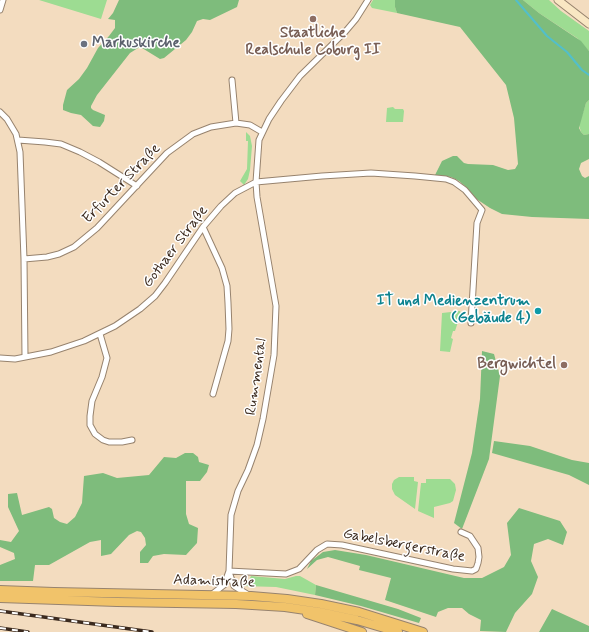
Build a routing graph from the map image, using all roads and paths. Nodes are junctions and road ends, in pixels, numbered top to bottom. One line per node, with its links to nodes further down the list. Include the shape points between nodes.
1 (3, 0): 4 (street)
2 (368, 0): 9 (street, Rummental, via 356,19 300,76)
3 (558, 0): 5 (main road)
4 (0, 10)
5 (589, 24)
6 (232, 80): 8 (street)
7 (0, 112): 10 (street, via 7,119)
8 (236, 123): 9 (street, Erfurter Straße, via 250,125); 12 (street, Erfurter Straße, via 211,126 193,134 167,153)
9 (262, 132): 11 (street, Rummental, via 258,148)
10 (18, 140): 12 (street, via 60,144 99,162); 14 (street)
11 (256, 182): 13 (street, Gothaer Straße, via 235,193); 15 (street, via 384,173 454,182 465,190 482,210 476,223); 23 (street, Rummental, via 263,237 275,292 276,321 271,374 261,432 231,515)
12 (137, 186): 14 (street, Erfurter Straße, via 97,228 74,247 47,257)
13 (203, 227): 16 (street, Gothaer Straße, via 155,296 131,316); 19 (street, via 222,268 228,302 228,341)
14 (24, 259): 17 (street)
15 (471, 324)
16 (100, 334): 17 (street, Gothaer Straße, via 72,345); 20 (street, via 106,358 102,378 92,401 90,425 95,434 103,440)
17 (25, 357): 18 (street, Gothaer Straße)
18 (0, 358)
19 (213, 394)
20 (132, 440)
21 (460, 532): 22 (street, Gabelsbergerstraße, via 470,536 478,548 478,563 472,571 342,545 323,545)
22 (308, 557): 23 (street, Adamistraße, via 299,569 286,574)
23 (229, 571): 25 (street, Rummental, via 224,585); 26 (street, Rummental, via 234,586)
24 (0, 590): 25 (highway, Adamistraße)
25 (210, 596): 26 (highway, Adamistraße)
26 (251, 596): 31 (highway, Adamistraße, via 321,604 359,612)
27 (0, 598): 28 (highway, Adamistraße)
28 (285, 607): 29 (highway); 30 (highway, Adamistraße, via 342,617)
29 (362, 632)
30 (398, 632)
31 (423, 632)

